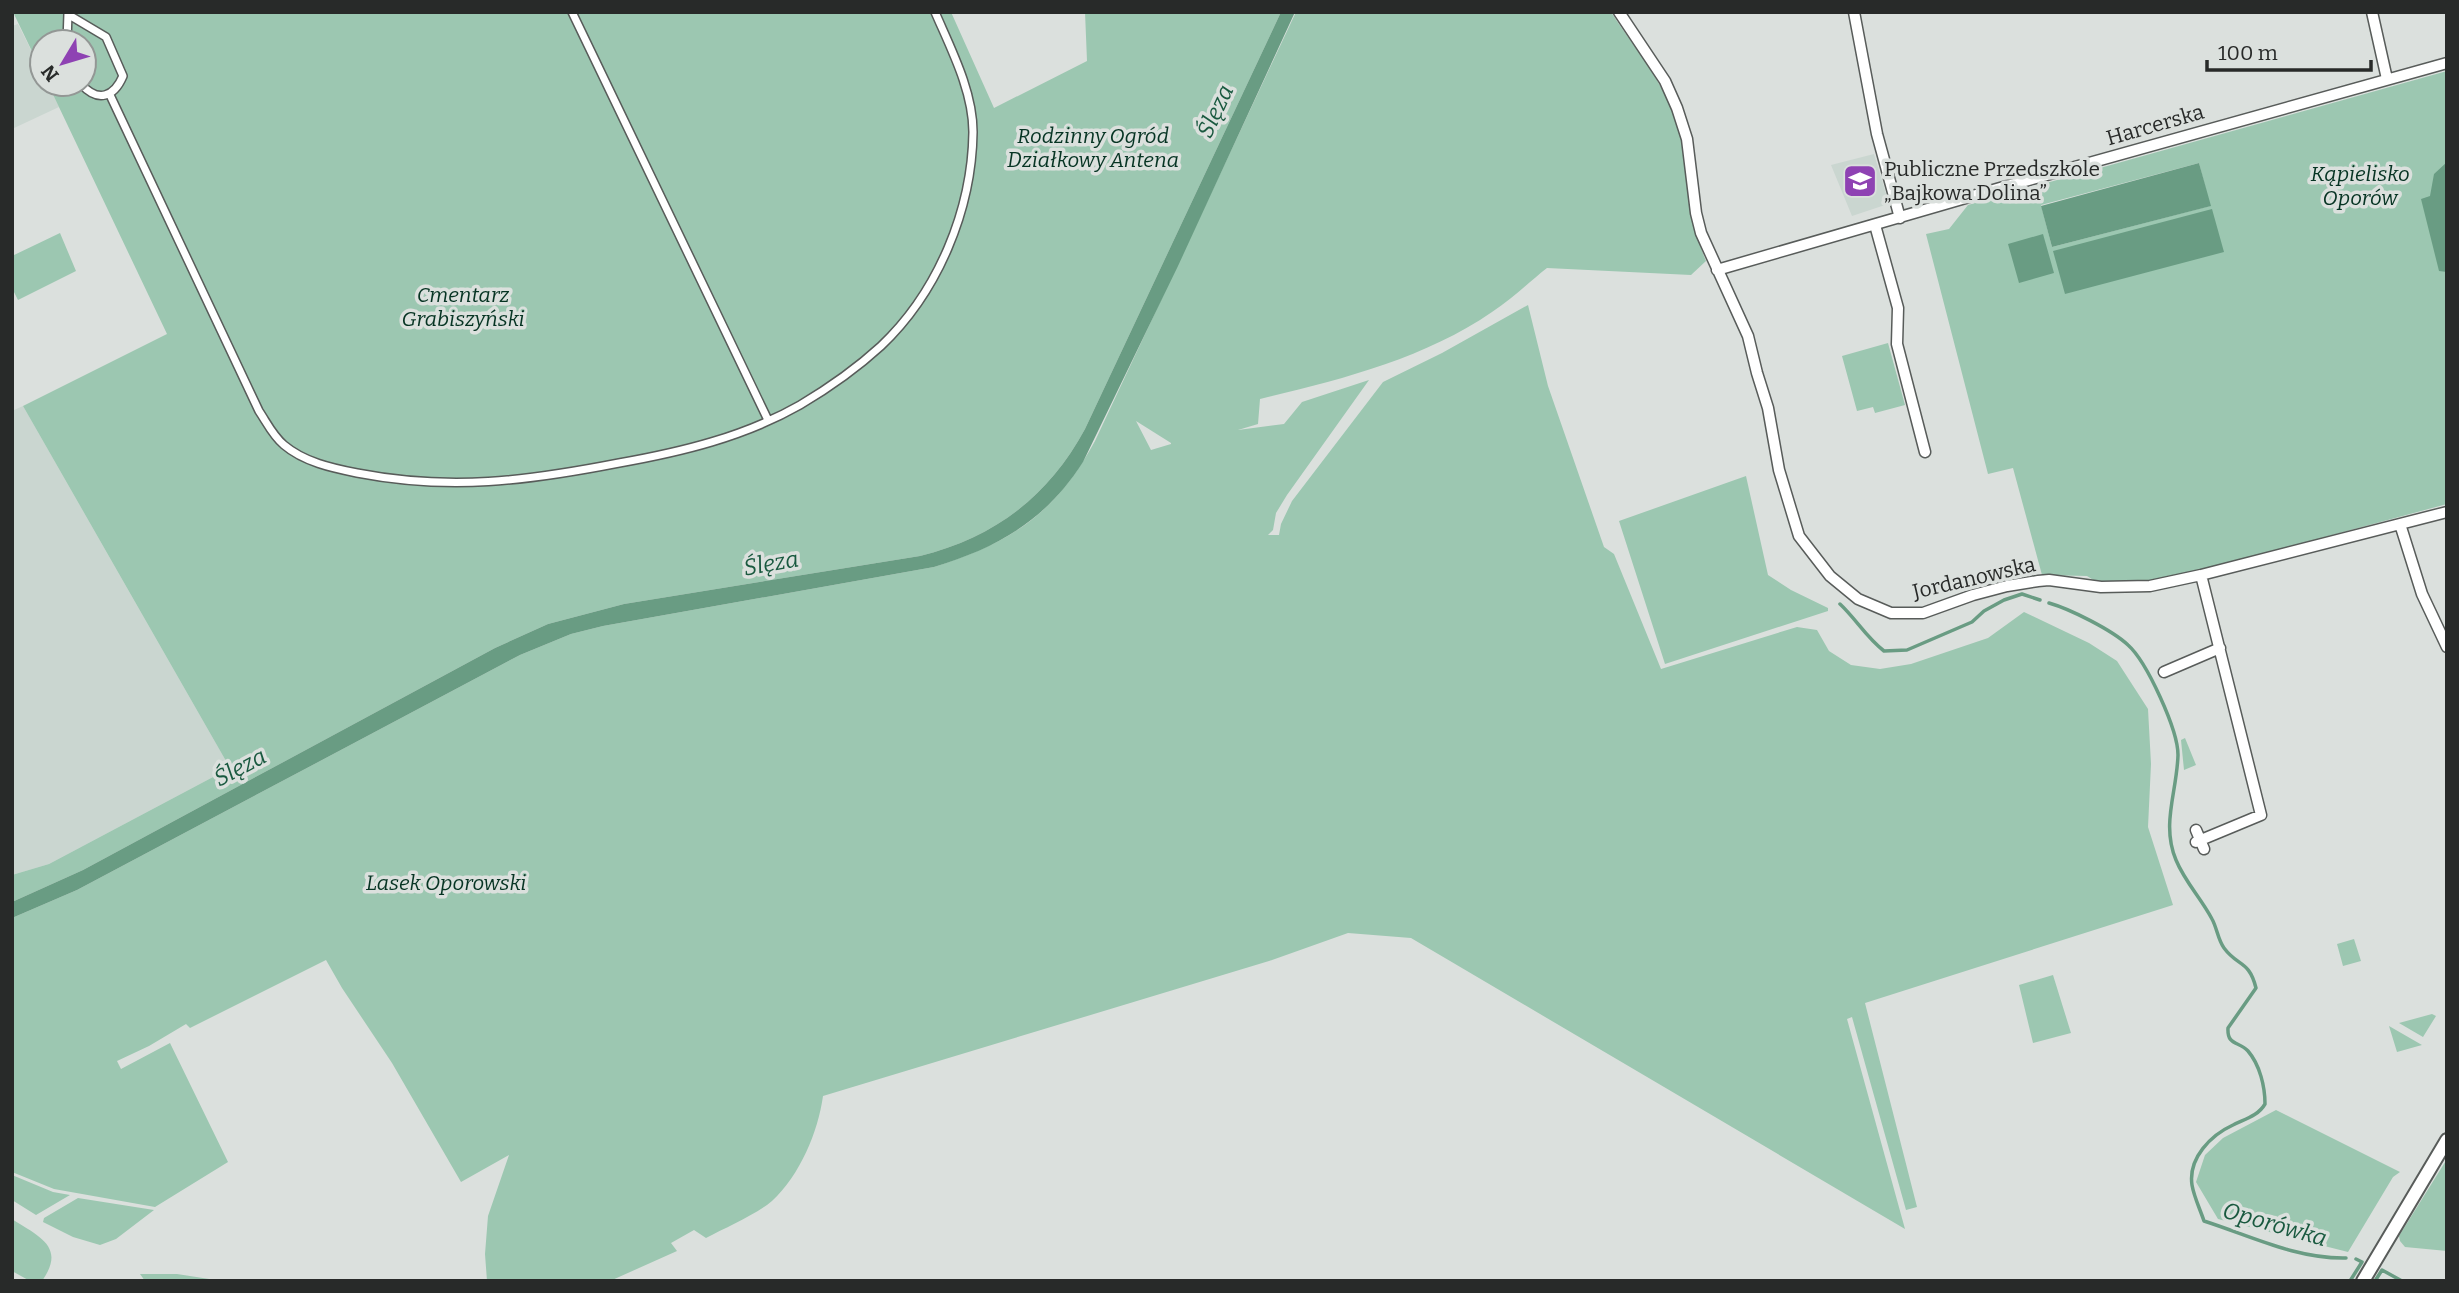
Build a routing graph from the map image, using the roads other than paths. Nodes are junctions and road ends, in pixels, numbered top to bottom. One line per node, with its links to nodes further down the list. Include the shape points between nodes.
1 (572, 12): 14 (street)
2 (935, 12): 14 (street, via 964,85 973,132 966,189 954,234 927,288 881,345 828,387)
3 (1619, 12): 13 (street, Jordanowska, via 1665,81 1677,108 1687,139 1696,213)
4 (1854, 12): 11 (street, via 1877,134)
5 (2372, 12): 8 (street)
6 (70, 13): 10 (street, via 106,37 115,54 123,76)
7 (2447, 63): 8 (street, Harcerska)
8 (2387, 79): 11 (street, Harcerska)
9 (98, 94): 10 (street)
10 (110, 95): 14 (street, via 259,411 284,445 305,458 336,469 423,483 507,482 684,451)
11 (1900, 218): 12 (street, Harcerska)
12 (1875, 225): 13 (street, Harcerska); 15 (street, via 1898,308 1897,344)
13 (1717, 270): 18 (street, Jordanowska, via 1748,336 1799,536 1830,576 1857,599 1891,613 1923,613 1973,595 2038,581 2140,587)
14 (768, 420)
15 (1925, 452)
16 (2447, 512): 17 (street, Jordanowska)
17 (2400, 524): 18 (street, Jordanowska); 20 (street, via 2422,594)
18 (2201, 575): 19 (street)
19 (2220, 648): 21 (street); 22 (street, via 2261,815)
20 (2447, 648)
21 (2164, 671)
22 (2199, 840)
23 (2447, 1140): 24 (street)
24 (2363, 1281)

